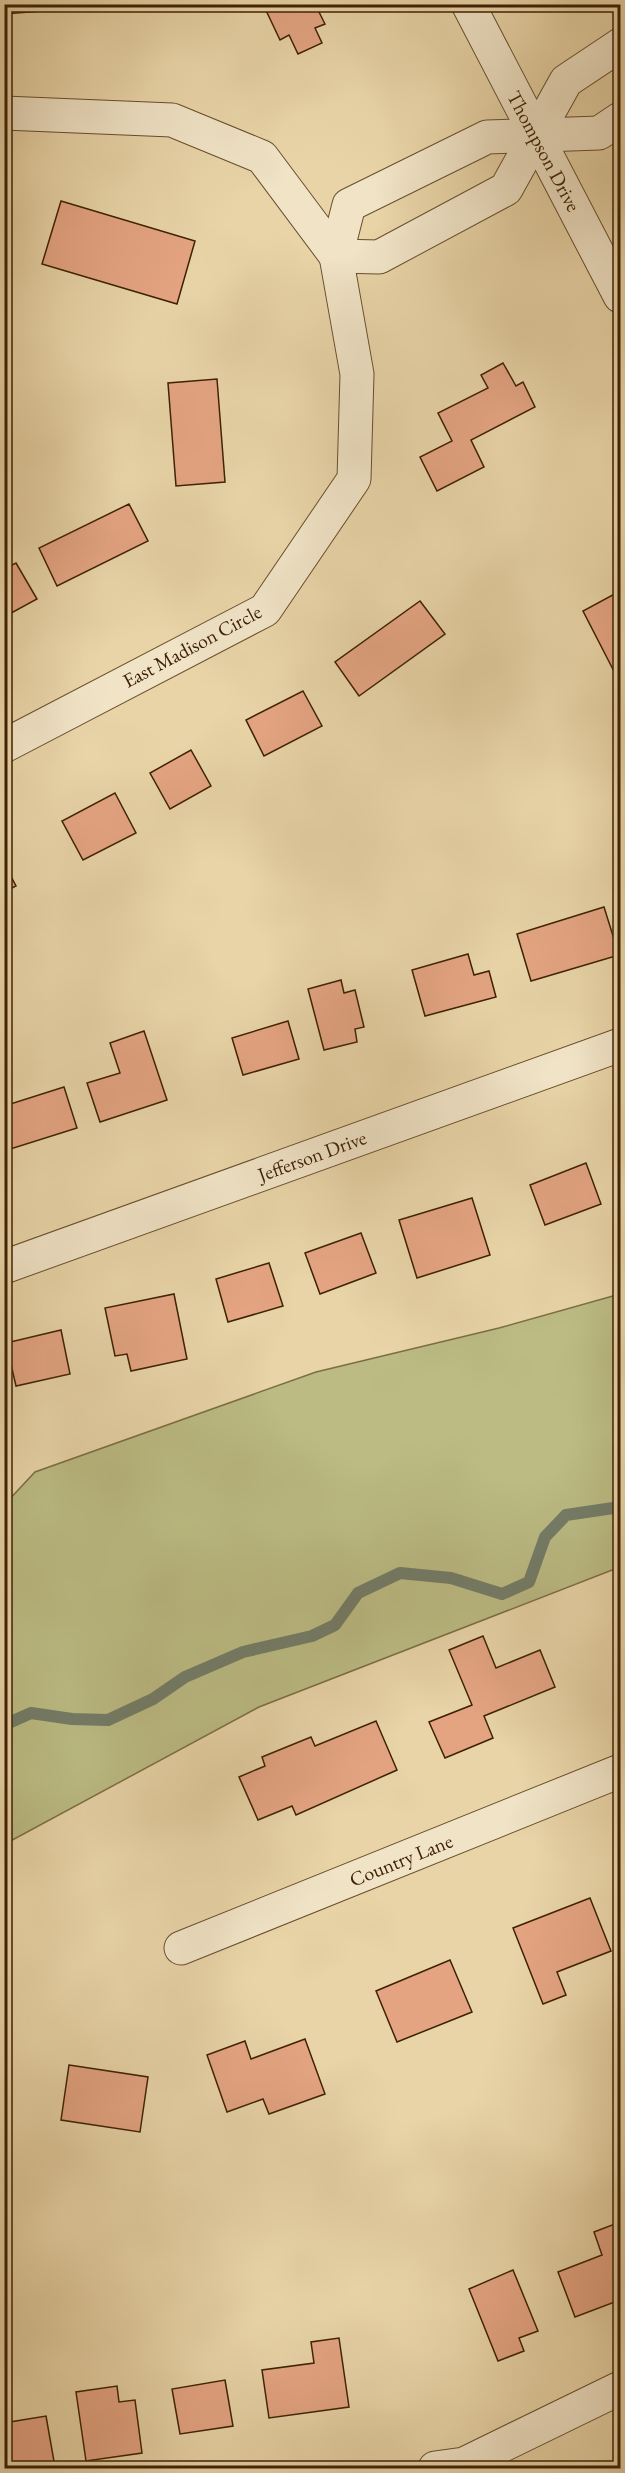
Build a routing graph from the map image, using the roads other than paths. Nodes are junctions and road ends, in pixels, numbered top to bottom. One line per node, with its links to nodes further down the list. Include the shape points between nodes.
1 (468, 4): 5 (street, Thompson Drive)
2 (621, 45): 5 (street, via 566,81)
3 (4, 113): 6 (street, via 172,120 262,157)
4 (621, 119): 5 (street, East Madison Circle, via 598,133)
5 (536, 136): 6 (street, via 506,189 379,257); 6 (street, East Madison Circle, via 487,137 349,206); 7 (street, Thompson Drive)
6 (336, 256): 8 (street, East Madison Circle, via 357,374 354,479 265,610)
7 (621, 296)
8 (4, 746)
9 (621, 1045): 10 (street, Jefferson Drive)
10 (4, 1267)
11 (621, 1771): 12 (street, Country Lane)
12 (181, 1948)
13 (621, 2388): 14 (street)
14 (455, 2467)

